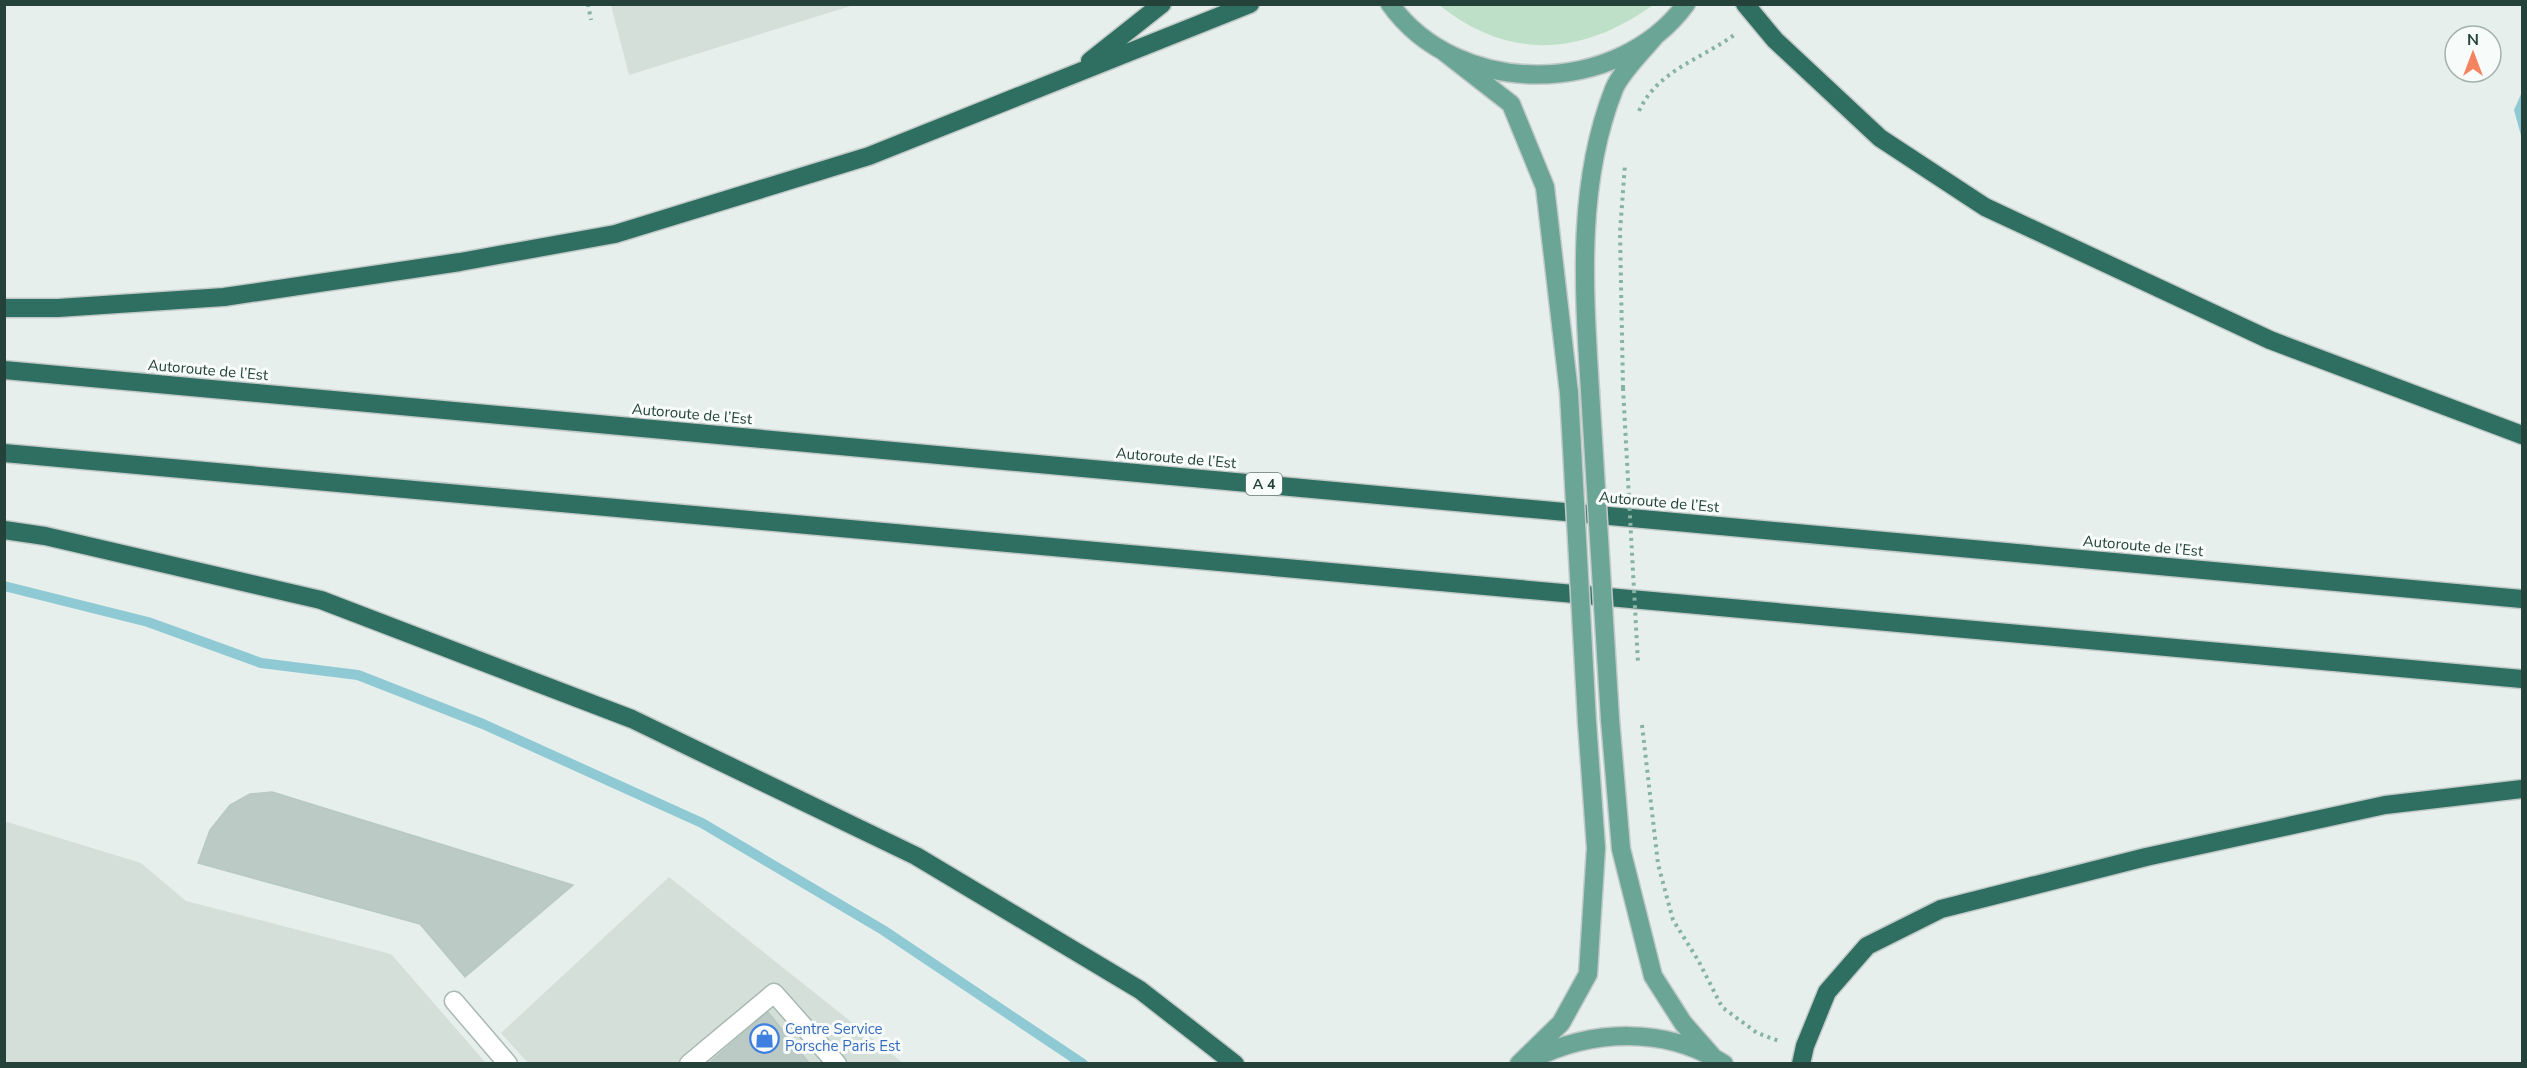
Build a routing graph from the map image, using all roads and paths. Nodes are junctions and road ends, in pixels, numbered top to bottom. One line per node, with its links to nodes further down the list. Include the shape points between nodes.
1 (588, 4): 7 (path)
2 (1162, 4): 11 (highway)
3 (1250, 4): 11 (highway)
4 (1390, 4): 10 (main road, via 1399,17)
5 (1686, 4): 8 (main road)
6 (1745, 4): 16 (highway, via 1774,40 1880,138 1985,207 2270,340)
7 (591, 20)
8 (1656, 35): 10 (main road, via 1607,63 1552,76 1496,72); 26 (main road, bridge, via 1615,87 1592,164 1583,275 1590,391 1621,849 1653,976 1683,1023)
9 (1724, 43): 12 (path, via 1671,71 1647,95)
10 (1443, 51): 31 (main road, bridge, via 1511,104 1545,187 1569,393 1596,848 1588,974 1561,1023)
11 (1072, 75): 14 (highway, via 869,156 615,234 224,297)
12 (1639, 113)
13 (1626, 152): 20 (path, bridge, via 1620,232 1623,388)
14 (4, 308)
15 (4, 369): 19 (highway, Autoroute de l’Est / A 4)
16 (2523, 435)
17 (4, 453): 21 (highway)
18 (4, 530): 30 (highway, via 321,600 632,719 916,856 1140,990)
19 (2523, 599)
20 (1638, 669)
21 (2523, 679)
22 (1641, 716): 25 (path, via 1658,864 1672,920 1722,1007 1757,1033)
23 (2523, 789): 25 (highway, via 2385,805 2146,857 1941,909 1867,946 1827,992)
24 (454, 1001): 27 (lane)
25 (1803, 1055)
26 (1718, 1060): 32 (main road, via 1662,1038 1611,1035 1559,1046)
27 (508, 1064)
28 (689, 1064): 29 (lane, via 774,993)
29 (837, 1064)
30 (1236, 1064)
31 (1519, 1064)
32 (1524, 1064)

